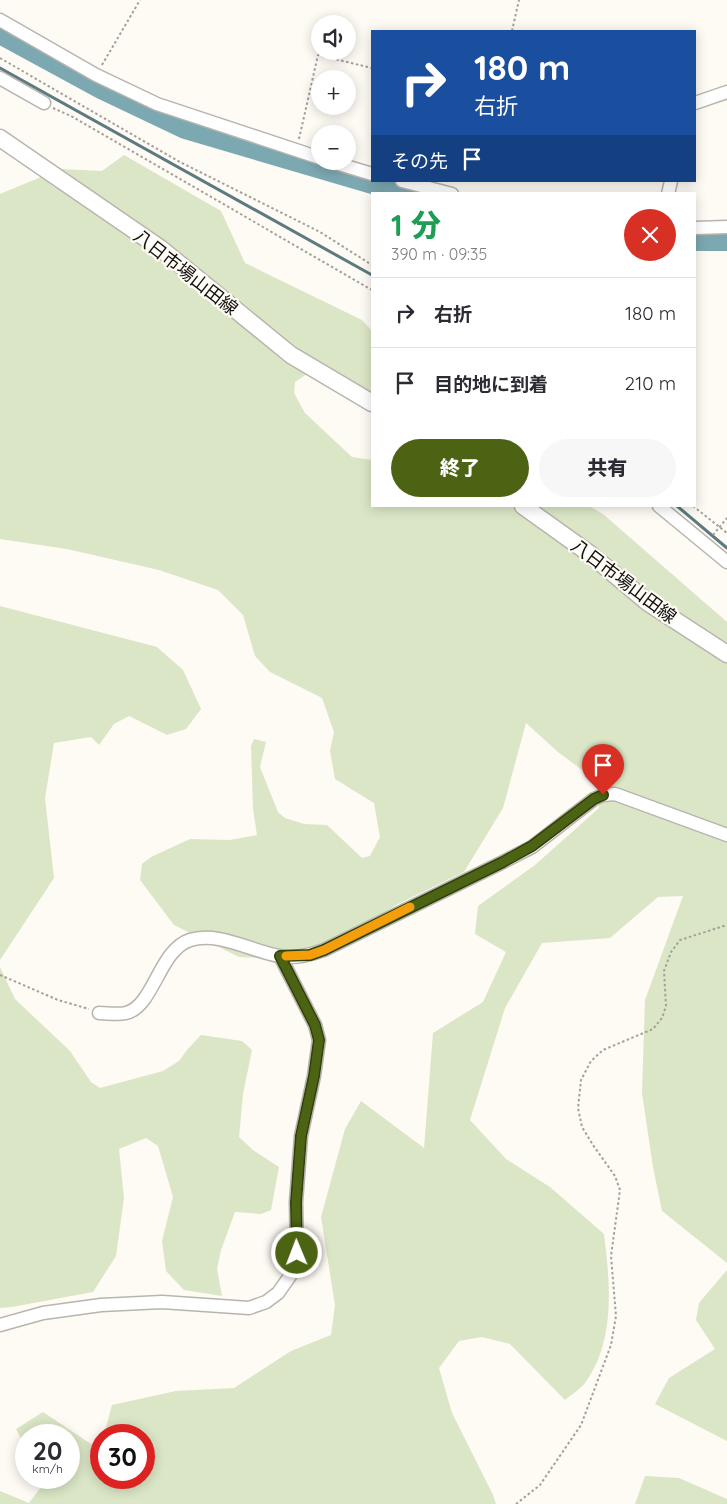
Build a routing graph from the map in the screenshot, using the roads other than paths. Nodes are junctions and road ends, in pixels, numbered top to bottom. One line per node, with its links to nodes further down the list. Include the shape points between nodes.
1 (0, 20): 7 (street, via 96,75 157,104)
2 (0, 78): 4 (street)
3 (727, 92): 5 (street)
4 (44, 103)
5 (696, 103)
6 (0, 138): 14 (main road, 八日市場山田線, via 160,248 291,356)
7 (311, 155)
8 (356, 169): 9 (street)
9 (371, 174)
10 (406, 182): 11 (street)
11 (444, 192)
12 (727, 227): 13 (street)
13 (696, 228)
14 (371, 402)
15 (524, 507): 18 (main road, 八日市場山田線, via 590,554 647,602)
16 (660, 507): 17 (street)
17 (727, 562)
18 (727, 654)
19 (727, 835): 20 (street, via 615,794 603,795 532,846 503,862 324,950 310,955)
20 (280, 956): 21 (street, via 212,938 190,940 177,948 137,1007 126,1013); 22 (street, via 315,1025 319,1040 301,1136 296,1202 297,1253 290,1276 278,1293 249,1308 162,1302 101,1305 43,1313)
21 (99, 1013)
22 (0, 1325)

